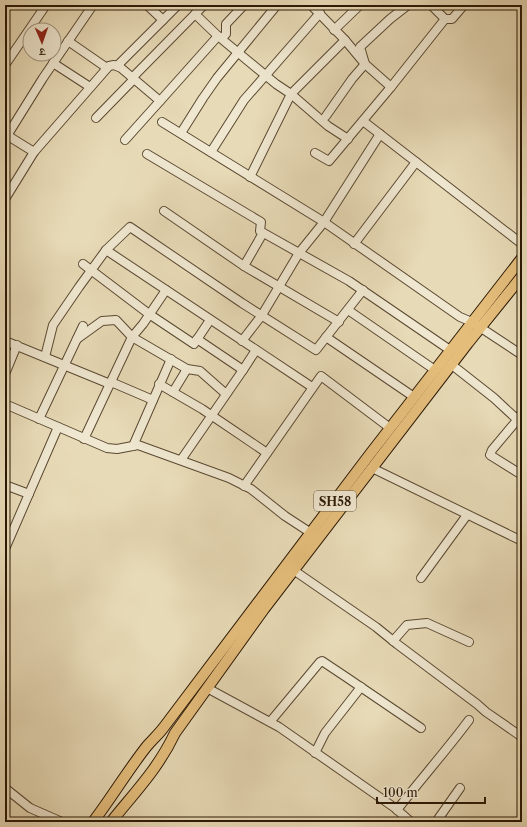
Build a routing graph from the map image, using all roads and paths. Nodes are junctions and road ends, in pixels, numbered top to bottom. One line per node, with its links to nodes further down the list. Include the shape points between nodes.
1 (46, 5): 23 (street)
2 (93, 5): 19 (street)
3 (147, 5): 15 (street)
4 (178, 5): 15 (street)
5 (244, 5): 17 (street, via 226,24 226,34 222,38)
6 (277, 5): 20 (street)
7 (311, 5): 13 (street)
8 (360, 5): 16 (street)
9 (408, 5): 22 (street, via 360,47)
10 (430, 5): 14 (street)
11 (464, 5): 14 (street, via 452,19)
12 (198, 9): 17 (street); 27 (street)
13 (320, 14): 16 (street); 26 (street)
14 (445, 19): 29 (street)
15 (163, 20): 24 (street)
16 (334, 30): 18 (street)
17 (218, 36): 20 (street); 31 (street)
18 (345, 40): 22 (street); 30 (street)
19 (68, 41): 21 (street); 25 (street)
20 (239, 53): 26 (street); 36 (street, via 217,78)
21 (53, 63): 28 (street); 38 (street)
22 (365, 64): 29 (street); 32 (street)
23 (5, 65)
24 (117, 66): 25 (street); 27 (street)
25 (107, 68): 28 (street)
26 (266, 75): 30 (street); 42 (street, via 244,100)
27 (133, 78): 31 (street); 33 (street)
28 (90, 87): 41 (street)
29 (391, 87): 34 (street)
30 (291, 94): 39 (street, via 328,126); 46 (street)
31 (160, 101): 40 (street)
32 (326, 116)
33 (96, 118)
34 (363, 121): 37 (street); 39 (street)
35 (162, 122): 36 (street)
36 (181, 133): 42 (street)
37 (380, 134): 45 (street); 49 (street)
38 (6, 136): 41 (street)
39 (348, 139): 43 (street, via 329,162)
40 (125, 140)
41 (34, 152): 47 (street)
42 (211, 152): 46 (street)
43 (315, 153)
44 (147, 154): 50 (street, via 261,222 260,231)
45 (416, 162): 51 (street); 52 (street)
46 (250, 177): 49 (street)
47 (5, 199)
48 (164, 211): 57 (street)
49 (324, 222): 51 (street); 54 (street)
50 (263, 233): 54 (street); 57 (street)
51 (354, 244): 68 (street, via 460,317)
52 (522, 244)
53 (106, 250): 58 (street); 61 (street); 65 (street, via 130,227)
54 (299, 253): 60 (street); 62 (street)
55 (522, 258): 68 (main road, SH58)
56 (83, 264): 58 (street)
57 (244, 266): 60 (street)
58 (91, 271): 64 (street); 80 (street, via 53,325)
59 (522, 276): 68 (main road, SH58)
60 (279, 287): 65 (street); 67 (street)
61 (166, 290): 64 (street); 66 (street)
62 (363, 290): 63 (street); 78 (street)
63 (348, 310): 67 (street); 86 (street)
64 (149, 314): 70 (street); 73 (street, via 194,344)
65 (262, 315): 71 (street, via 316,350); 75 (street)
66 (210, 320): 73 (street); 75 (street)
67 (339, 322): 71 (street)
68 (477, 325): 78 (main road, SH58); 79 (street); 83 (main road, SH58)
69 (84, 326): 72 (street)
70 (132, 336): 72 (street, via 116,320 102,321); 81 (street); 88 (street)
71 (326, 337): 93 (street)
72 (77, 339): 82 (street)
73 (198, 339): 85 (street)
74 (5, 341): 76 (street)
75 (242, 341): 77 (street)
76 (16, 346): 80 (street); 87 (street)
77 (256, 350): 85 (street); 90 (street)
78 (450, 350): 86 (main road, SH58)
79 (522, 355)
80 (45, 357): 82 (street)
81 (171, 359): 84 (street); 89 (street)
82 (65, 365): 88 (street); 98 (street)
83 (452, 365): 97 (street); 105 (main road, SH58)
84 (187, 369): 91 (street); 92 (street, via 200,371)
85 (243, 370): 92 (street)
86 (435, 370): 93 (main road, SH58)
87 (5, 374)
88 (111, 383): 94 (street); 101 (street)
89 (159, 384): 91 (street); 94 (street)
90 (312, 387): 100 (street, via 321,376); 103 (street)
91 (173, 392): 96 (street)
92 (226, 394): 96 (street)
93 (414, 397): 100 (main road, SH58)
94 (153, 400): 102 (street)
95 (5, 404): 98 (street)
96 (212, 416): 103 (street); 104 (street)
97 (521, 418): 106 (street, via 490,455)
98 (39, 419): 99 (street)
99 (58, 427): 101 (street); 109 (street)
100 (390, 428): 113 (main road, SH58)
101 (84, 439): 102 (street, via 108,448)
102 (133, 446): 104 (street, via 138,445)
103 (267, 453): 108 (street)
104 (181, 460): 108 (street)
105 (372, 468): 110 (street); 116 (main road, SH58)
106 (522, 475)
107 (5, 485): 109 (street)
108 (244, 486): 113 (street)
109 (29, 494): 112 (street)
110 (467, 515): 114 (street); 117 (street)
111 (5, 526): 112 (street)
112 (14, 529): 115 (street)
113 (310, 533): 116 (main road, SH58)
114 (522, 541)
115 (5, 549)
116 (290, 568): 118 (street); 121 (main road, SH58); 131 (main road, SH58, via 149,744)
117 (421, 578)
118 (393, 641): 119 (street, via 407,625 427,623); 125 (street)
119 (469, 642)
120 (361, 687): 123 (street, via 329,665 320,662); 124 (street); 126 (street, via 325,733)
121 (207, 688): 123 (street); 132 (main road, SH58, via 175,733 164,755 140,788)
122 (469, 720): 129 (street)
123 (270, 722): 126 (street)
124 (421, 728)
125 (522, 738)
126 (315, 753): 129 (street)
127 (5, 788): 130 (street, via 30,808)
128 (460, 788): 134 (street)
129 (397, 810): 133 (street)
130 (62, 822)
131 (93, 822)
132 (110, 822)
133 (411, 822)
134 (436, 822)

